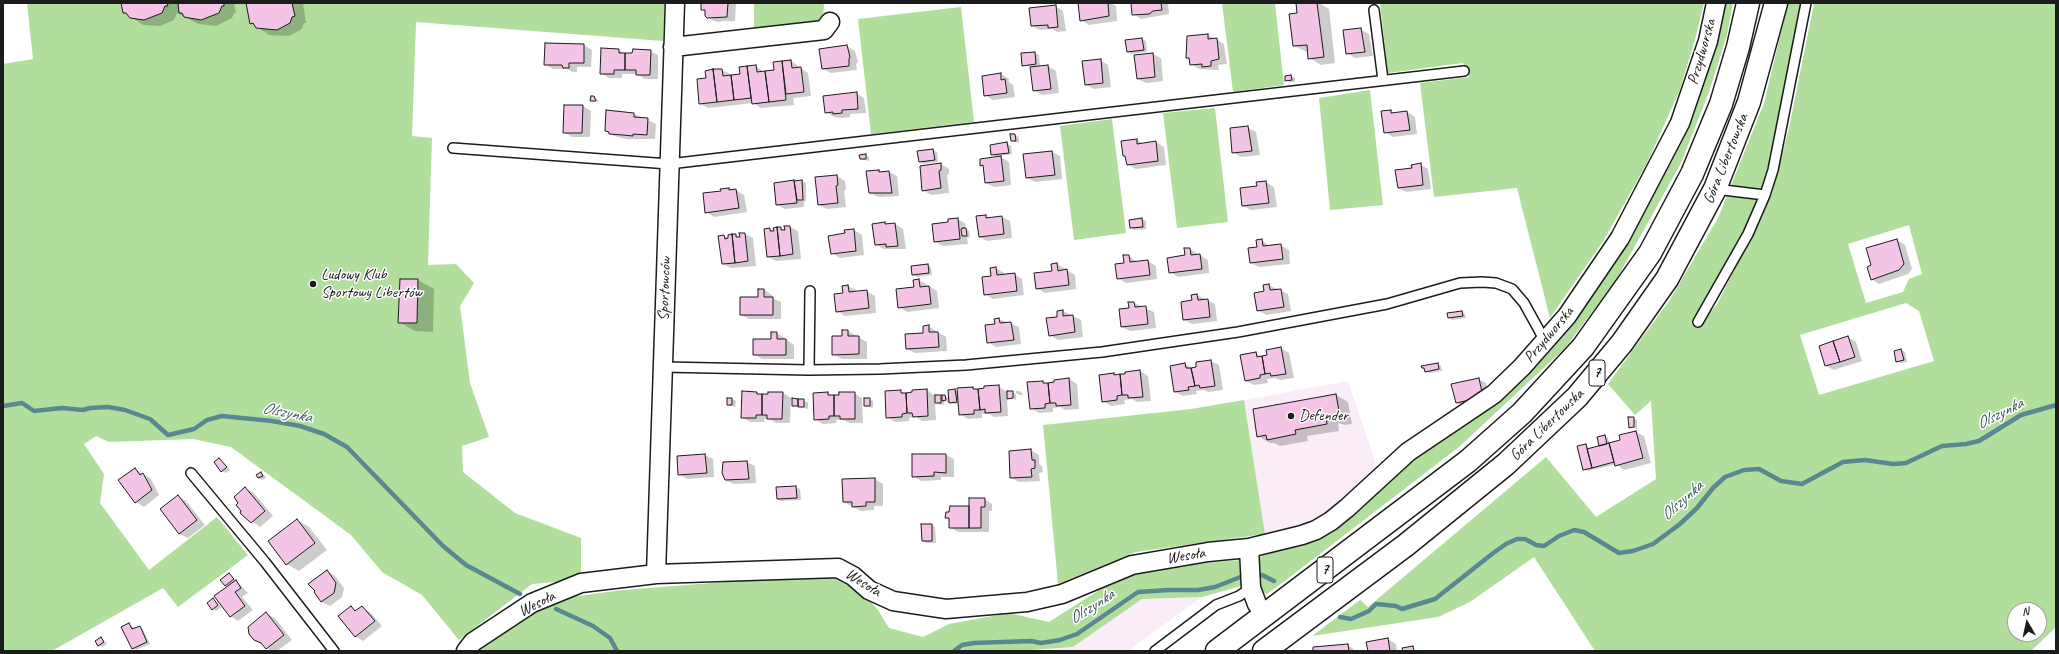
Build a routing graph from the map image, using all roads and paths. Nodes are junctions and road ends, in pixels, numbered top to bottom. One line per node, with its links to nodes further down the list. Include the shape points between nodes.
1 (675, 3): 8 (street, Sportowców)
2 (1716, 3): 17 (street, Przydworska, via 1708,41 1680,122 1620,238 1567,316)
3 (1748, 3): 24 (highway, Góra Libertowska / 7, via 1721,104 1692,174 1650,253 1583,347 1522,413 1468,460)
4 (1776, 3): 13 (highway, Góra Libertowska / 7, via 1749,102)
5 (1806, 3): 14 (lane, via 1773,170)
6 (1374, 10): 10 (lane)
7 (830, 22): 8 (street, via 824,30)
8 (673, 47): 12 (street, Sportowców)
9 (1464, 71): 10 (lane)
10 (1383, 80): 12 (lane)
11 (453, 148): 12 (lane)
12 (669, 164): 18 (street, Sportowców)
13 (1715, 189): 14 (lane); 25 (highway, Góra Libertowska / 7, via 1690,240 1652,301 1622,343 1577,397 1532,442 1474,492)
14 (1765, 195): 16 (lane, via 1748,234)
15 (810, 291): 19 (lane)
16 (1698, 322)
17 (1545, 341): 19 (lane, via 1524,304 1512,289 1496,283 1482,282 1460,283 1387,304 1252,329 1102,352 966,365); 21 (street, Przydworska, via 1494,394 1408,452 1331,521 1302,535)
18 (663, 367): 19 (lane); 22 (street, Sportowców)
19 (809, 370)
20 (191, 473): 26 (lane)
21 (1249, 548): 22 (street, Wesoła, via 1132,565 1062,594 1027,602 946,609 893,601 868,590 853,576 838,568); 23 (street)
22 (656, 574): 27 (street, Wesoła, via 581,583 539,600 473,642)
23 (1251, 588): 24 (street); 28 (lane, via 1216,605)
24 (1264, 615): 29 (highway, 7)
25 (1277, 647)
26 (334, 651)
27 (466, 651)
28 (1155, 651)
29 (1217, 651)

